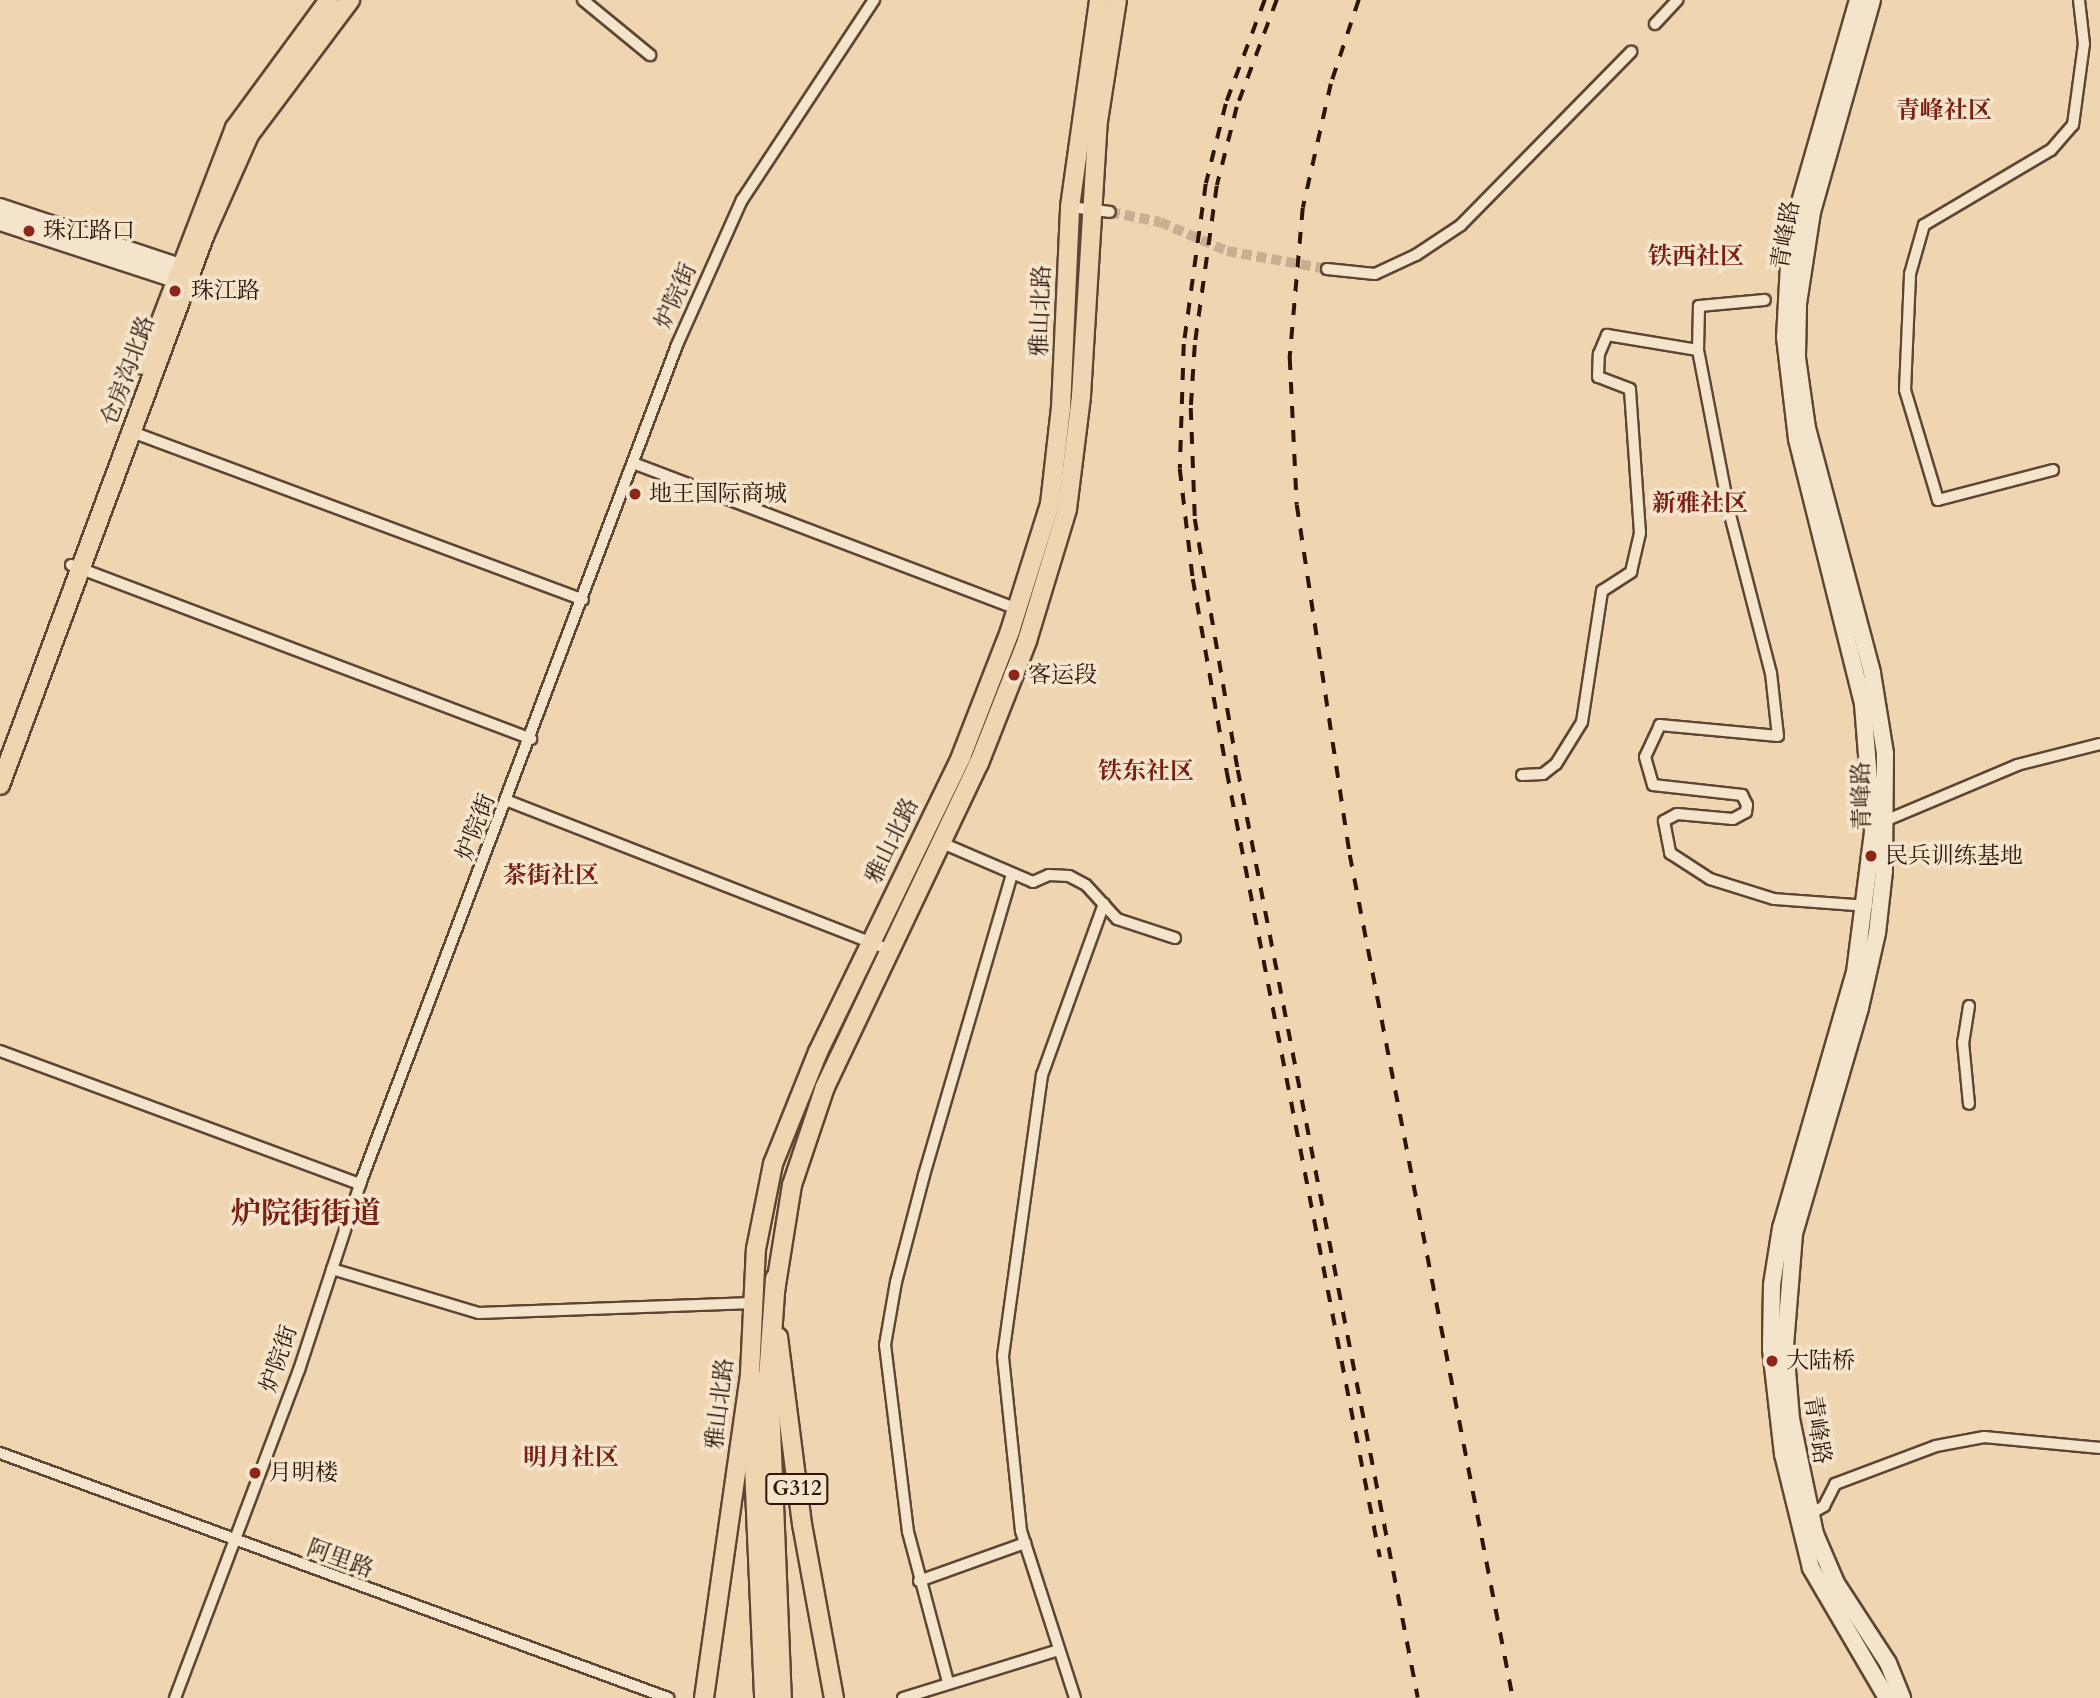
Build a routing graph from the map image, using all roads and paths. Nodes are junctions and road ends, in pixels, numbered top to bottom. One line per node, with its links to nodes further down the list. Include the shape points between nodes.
1 (329, 0): 19 (main road, 仓房沟北路, via 235,128)
2 (350, 0): 19 (main road, 仓房沟北路, via 249,135)
3 (583, 0): 13 (street)
4 (874, 0): 23 (street, 炉院街, via 742,200 677,345)
5 (1099, 0): 15 (main road, 雅山北路 / G312)
6 (1117, 0): 16 (main road, 雅山北路 / G312, via 1098,121)
7 (1677, 0): 11 (street)
8 (1858, 0): 34 (main road, 青峰路, via 1799,206 1789,264 1785,337 1797,439 1853,654)
9 (1872, 0): 34 (main road, 青峰路, via 1812,212 1798,304 1797,358 1807,429 1872,673 1885,753)
10 (2079, 0): 24 (street, via 2084,44 2073,124 2051,150 1924,225 1910,274 1905,390 1938,500)
11 (1655, 24)
12 (1631, 52): 18 (street, via 1461,225 1416,255 1376,274)
13 (650, 55)
14 (0, 207): 19 (main road)
15 (1070, 207): 16 (street); 27 (main road, 雅山北路 / G312, via 1061,408 1050,504)
16 (1101, 211): 35 (main road, 雅山北路 / G312, via 1067,509 1027,641)
17 (0, 222): 19 (main road)
18 (1327, 269)
19 (183, 275): 22 (main road, 仓房沟北路); 25 (main road, 仓房沟北路)
20 (1765, 300): 21 (street, via 1699,306)
21 (1698, 350): 31 (street, via 1607,335 1599,354 1598,377 1630,389 1640,533 1631,572 1602,591 1582,722 1556,764 1543,774); 38 (street, via 1729,511 1771,673 1778,736 1660,725 1645,757 1653,785 1742,795 1747,805 1746,812 1733,819 1677,814 1664,821 1670,853 1710,879 1774,899)
22 (132, 432): 25 (main road, 仓房沟北路); 26 (street)
23 (634, 463): 26 (street, 炉院街); 27 (street)
24 (2053, 470)
25 (76, 567): 28 (street); 30 (main road, 仓房沟北路); 32 (main road, 仓房沟北路)
26 (583, 600): 28 (street, 炉院街)
27 (1017, 609): 40 (main road, 雅山北路 / G312, via 961,757)
28 (531, 739): 33 (street, 炉院街)
29 (2100, 744): 34 (street, via 2017,765)
30 (0, 756)
31 (1522, 775)
32 (0, 785)
33 (508, 802): 40 (street); 45 (street, 炉院街)
34 (1880, 823): 38 (main road, 青峰路); 52 (main road, 青峰路, via 1880,911 1868,973 1802,1199 1789,1262 1787,1382)
35 (942, 843): 36 (street); 41 (main road, 雅山北路 / G312)
36 (1012, 875): 37 (street, via 1033,882 1049,875 1069,876); 55 (street, via 924,1175 885,1345 908,1532)
37 (1104, 904): 39 (street, via 1117,919); 54 (street, via 1042,1075 1003,1356)
38 (1867, 906): 52 (main road, 青峰路, via 1846,1005 1787,1201 1772,1284 1773,1383)
39 (1175, 938)
40 (870, 942): 41 (street); 48 (main road, 雅山北路 / G312, via 818,1052 773,1164 756,1249)
41 (891, 950): 47 (main road, 雅山北路 / G312, via 825,1087 792,1185)
42 (1969, 1006): 44 (street, via 1963,1042)
43 (0, 1051): 45 (street)
44 (1969, 1104)
45 (360, 1184): 46 (street, 炉院街)
46 (332, 1269): 48 (street, via 479,1314); 53 (street, 炉院街)
47 (775, 1278): 62 (highway, 雅山北路, via 768,1379); 63 (main road, 雅山北路 / G312, via 780,1377)
48 (753, 1303): 49 (main road, 雅山北路 / G312)
49 (750, 1374): 60 (main road, 雅山北路 / G312); 61 (highway)
50 (2100, 1448): 52 (street, via 1984,1437 1936,1446 1835,1484 1824,1506)
51 (0, 1453): 53 (street, 阿里路)
52 (1803, 1517): 66 (main road, 青峰路, via 1822,1590); 67 (main road, 青峰路, via 1836,1583 1888,1663)
53 (234, 1542): 58 (street, 炉院街); 59 (street, 阿里路)
54 (1025, 1543): 55 (street); 56 (street)
55 (919, 1581): 57 (street)
56 (1059, 1650): 57 (street); 65 (street)
57 (948, 1682): 64 (street)
58 (175, 1698)
59 (668, 1698)
60 (704, 1698)
61 (764, 1698)
62 (781, 1698)
63 (834, 1698)
64 (903, 1698)
65 (1075, 1698)
66 (1887, 1698)
67 (1902, 1698)

